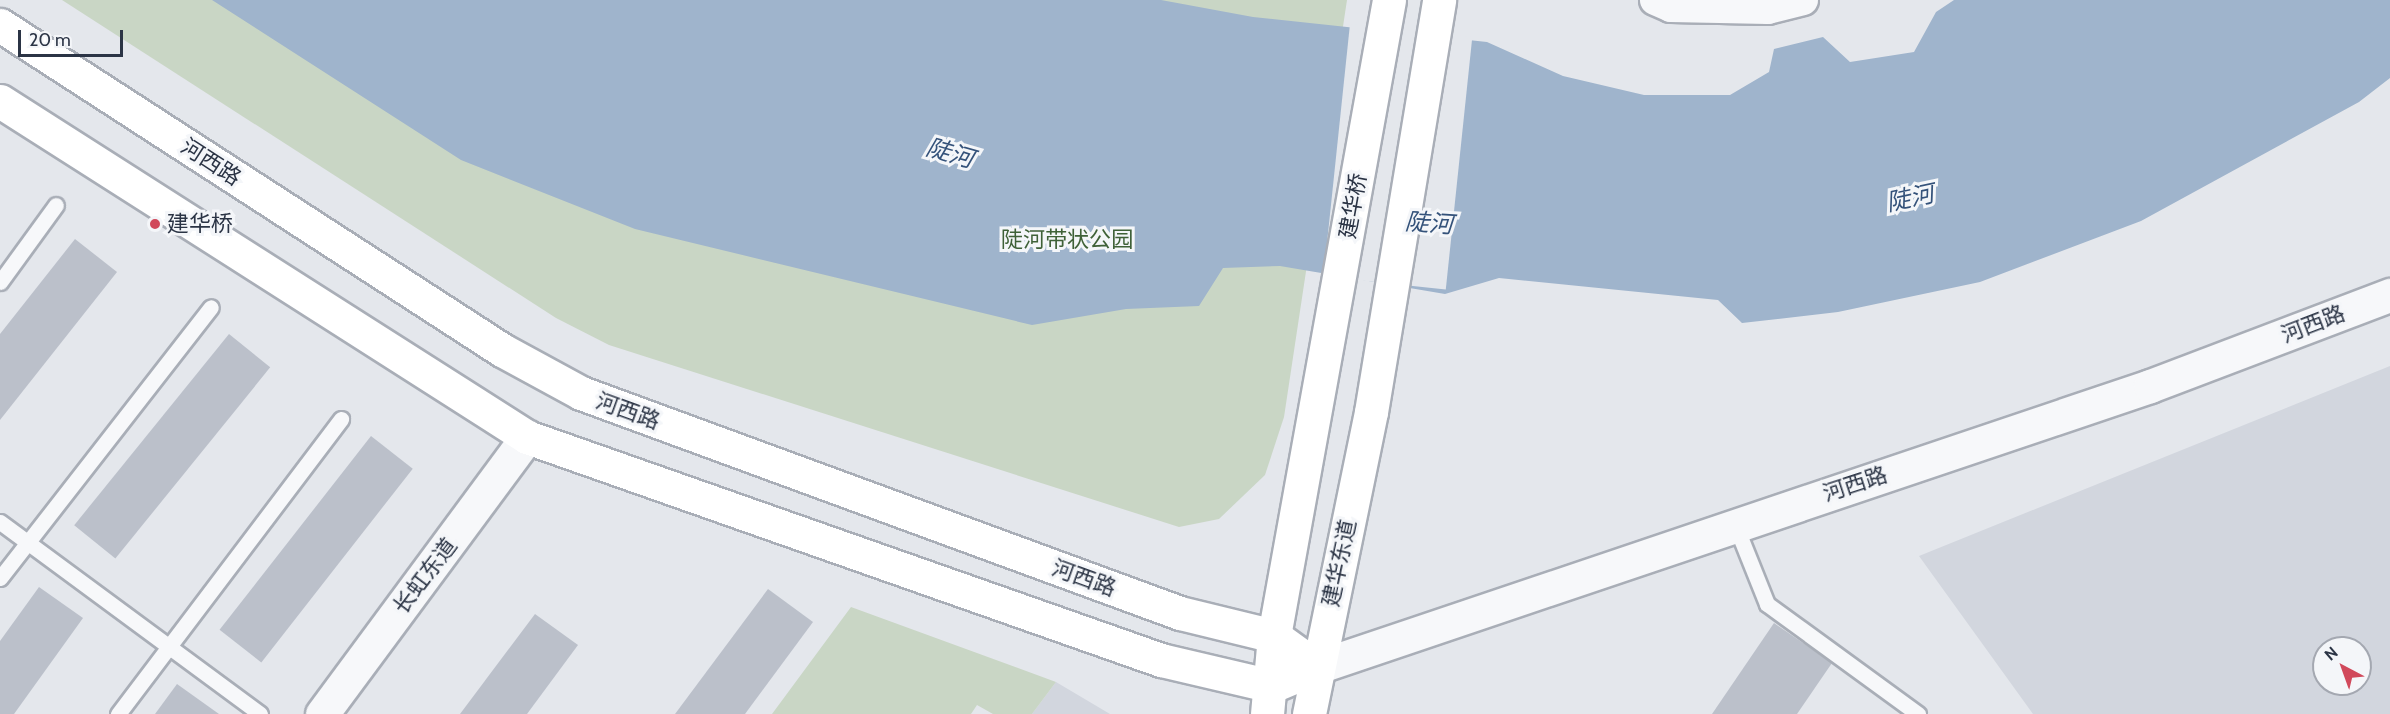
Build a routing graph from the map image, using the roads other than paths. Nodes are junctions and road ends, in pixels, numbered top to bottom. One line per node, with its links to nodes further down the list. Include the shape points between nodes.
1 (1389, 0): 17 (main road, 建华桥)
2 (1439, 0): 19 (main road, 建华东道, via 1371,412)
3 (1655, 0): 4 (street, via 1671,7 1768,9)
4 (1803, 0)
5 (0, 25): 17 (main road, 河西路, via 502,350 581,393 1180,613)
6 (0, 101): 12 (main road)
7 (56, 206): 8 (lane)
8 (0, 282)
9 (2390, 295): 14 (street, 河西路, via 2150,386)
10 (211, 307): 15 (lane)
11 (341, 418): 18 (lane)
12 (527, 437): 20 (main road); 23 (street, 长虹东道)
13 (0, 522): 15 (lane)
14 (1735, 524): 19 (street, 河西路); 25 (lane, via 1767,604)
15 (27, 541): 16 (lane); 18 (lane)
16 (0, 578)
17 (1274, 636): 19 (main road, 河西路); 20 (main road)
18 (169, 647): 21 (lane); 22 (lane)
19 (1317, 667): 20 (main road, 河西路); 24 (main road, 建华东道)
20 (1270, 700)
21 (118, 714)
22 (260, 714)
23 (322, 714)
24 (1309, 714)
25 (1918, 714)

